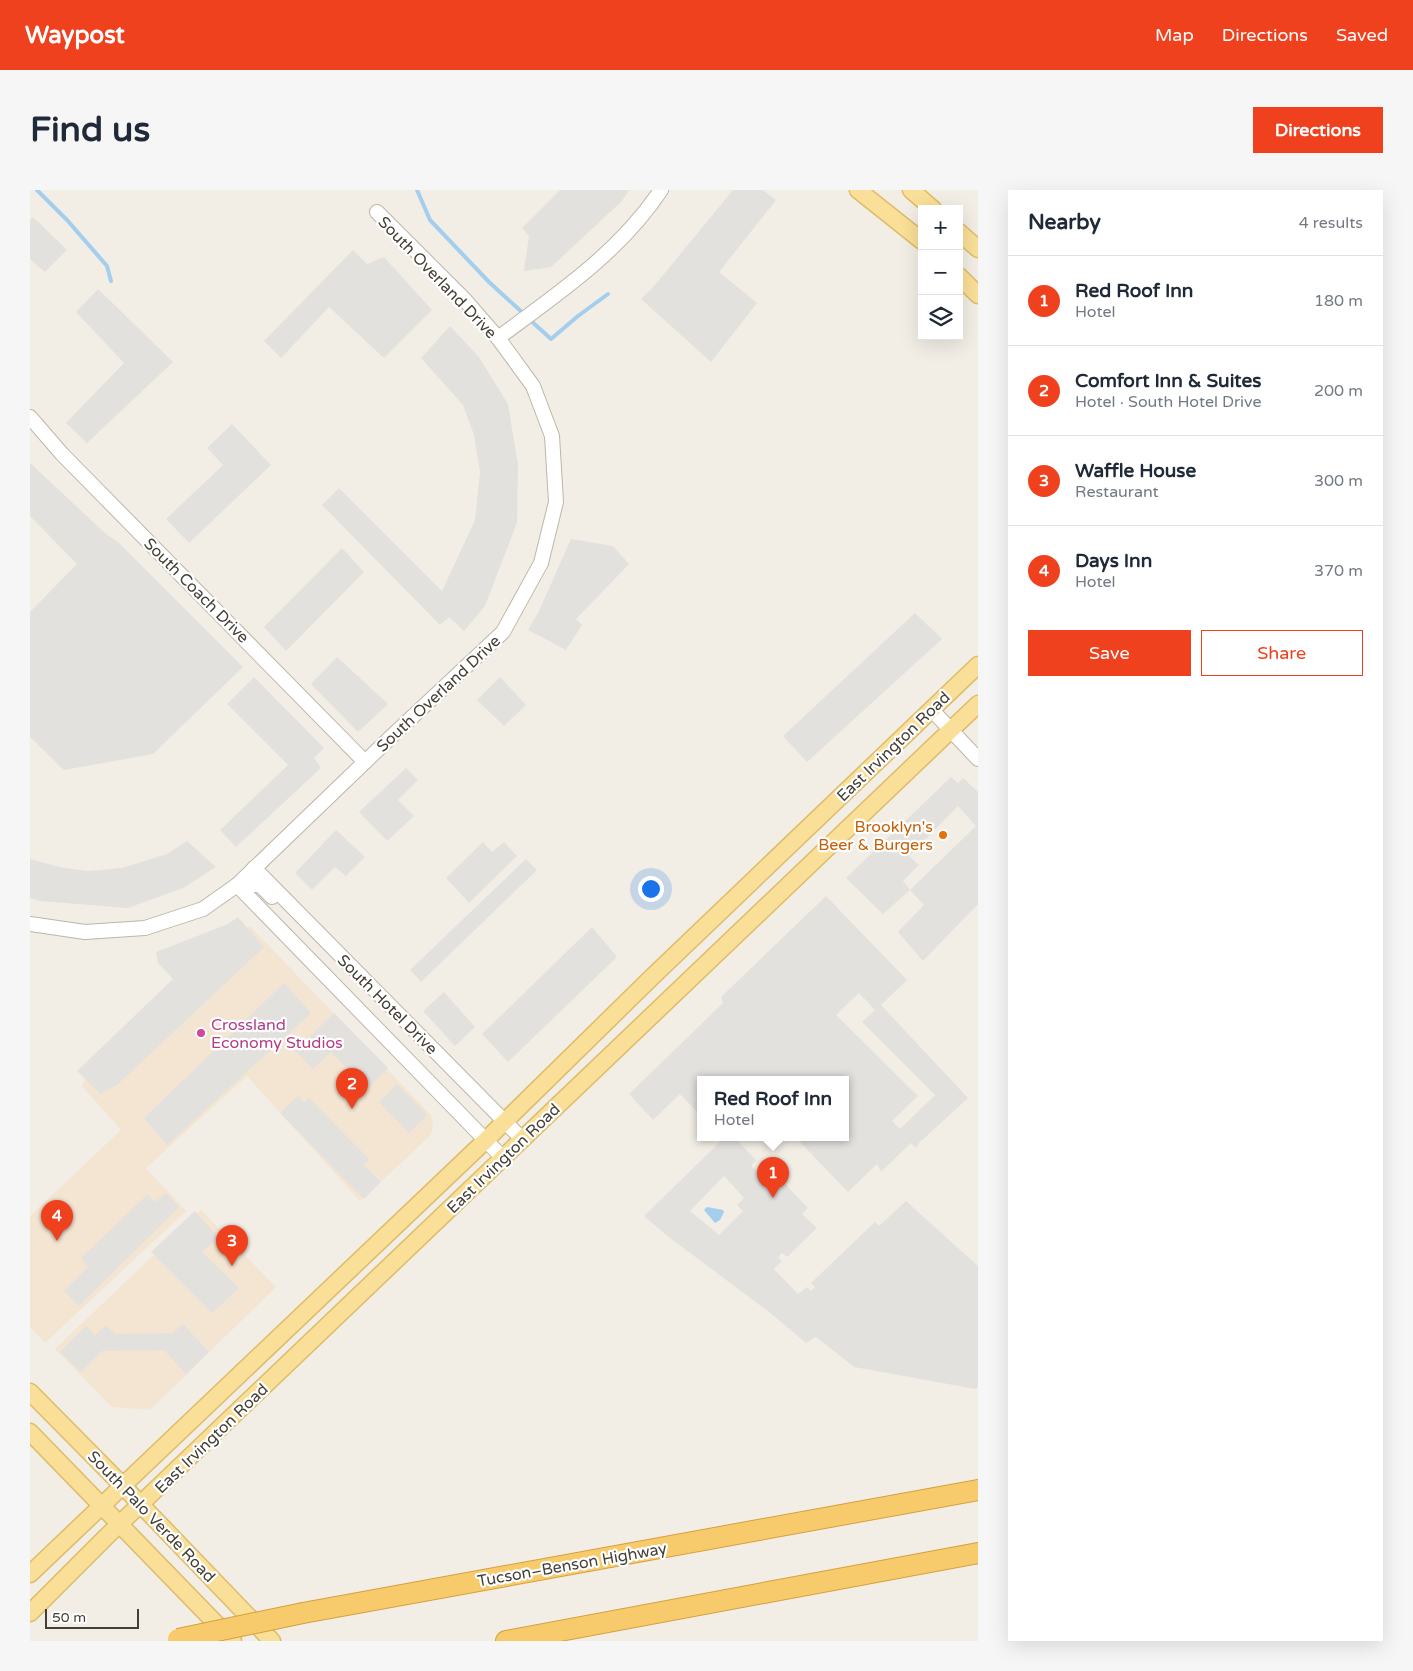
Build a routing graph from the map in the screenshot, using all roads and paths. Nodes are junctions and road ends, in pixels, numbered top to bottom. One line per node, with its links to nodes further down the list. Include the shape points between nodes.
1 (661, 190): 11 (street, via 631,230 606,255)
2 (858, 190): 7 (main road)
3 (911, 190): 4 (main road)
4 (928, 205)
5 (377, 212): 11 (street, South Overland Drive, via 465,300)
6 (963, 236): 8 (main road)
7 (918, 238)
8 (978, 249)
9 (963, 280): 10 (main road)
10 (978, 295)
11 (498, 338): 18 (street, South Overland Drive, via 533,386 552,436 556,502 541,563 503,632)
12 (30, 417): 18 (street, South Coach Drive, via 68,460)
13 (978, 665): 15 (main road, East Irvington Road)
14 (978, 704): 16 (main road, East Irvington Road)
15 (931, 710): 16 (street); 23 (main road, East Irvington Road)
16 (950, 730): 17 (street); 24 (main road, East Irvington Road)
17 (978, 759)
18 (365, 762): 19 (street, South Overland Drive)
19 (254, 868): 20 (street, South Overland Drive); 22 (street, South Hotel Drive)
20 (237, 885): 21 (street, South Overland Drive, via 203,909 145,928 85,932); 22 (street, via 260,885 304,930); 25 (street, South Hotel Drive)
21 (30, 924)
22 (334, 949): 23 (street, South Hotel Drive)
23 (504, 1121): 24 (street, South Hotel Drive); 25 (main road, East Irvington Road)
24 (522, 1139): 26 (main road, East Irvington Road)
25 (486, 1140): 26 (street, South Hotel Drive); 29 (main road, East Irvington Road)
26 (503, 1158): 31 (main road, East Irvington Road)
27 (30, 1392): 29 (main road, South Palo Verde Road)
28 (30, 1432): 32 (main road, South Palo Verde Road)
29 (122, 1485): 31 (main road, South Palo Verde Road); 32 (main road, East Irvington Road)
30 (978, 1490): 39 (highway, Tucson–Benson Highway, bridge, via 303,1613)
31 (140, 1504): 33 (main road, East Irvington Road); 41 (main road, South Palo Verde Road)
32 (101, 1506): 33 (main road, South Palo Verde Road); 36 (main road, East Irvington Road)
33 (120, 1524): 37 (main road, East Irvington Road); 40 (main road, South Palo Verde Road)
34 (978, 1553): 38 (highway)
35 (978, 1559): 38 (highway)
36 (30, 1574)
37 (30, 1613)
38 (652, 1614): 42 (highway)
39 (172, 1640)
40 (233, 1641)
41 (272, 1641)
42 (506, 1641)

